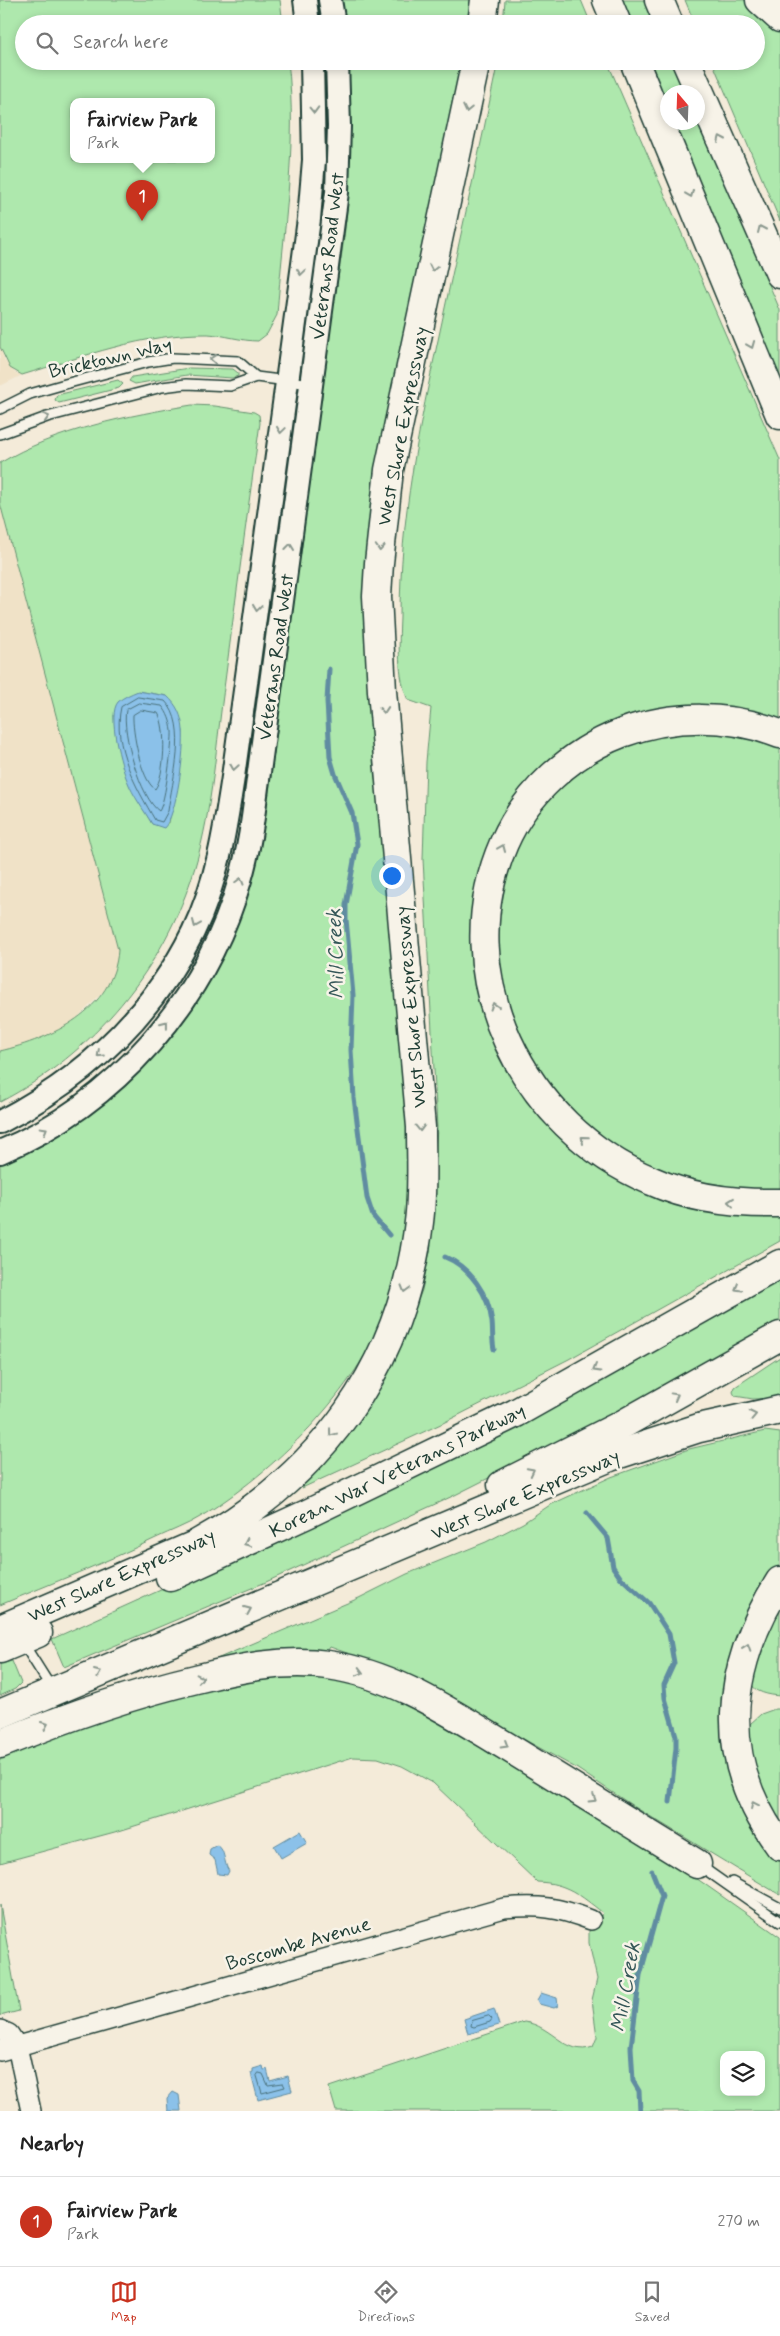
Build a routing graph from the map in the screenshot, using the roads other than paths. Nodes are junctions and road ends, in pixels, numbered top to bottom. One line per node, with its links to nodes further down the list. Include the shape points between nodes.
1 (304, 0): 7 (street)
2 (330, 0): 8 (street)
3 (484, 0): 9 (highway)
4 (607, 0): 10 (highway)
5 (659, 0): 11 (highway)
6 (760, 0): 12 (highway)
7 (306, 15)
8 (332, 15)
9 (483, 15)
10 (613, 15)
11 (665, 15)
12 (780, 18)
13 (312, 70): 20 (street, Veterans Road West, one-way to 20, via 312,189)
14 (337, 70): 21 (street, Veterans Road West, via 337,192)
15 (474, 70): 35 (highway, West Shore Expressway, one-way to 35, via 389,470 377,596 382,690 421,1136 419,1222 399,1311 374,1368 346,1413 305,1464 270,1496 195,1545)
16 (638, 70): 24 (highway, one-way to 24)
17 (690, 70): 18 (highway, one-way to 17)
18 (780, 274)
19 (256, 377): 20 (lane, Bricktown Way); 22 (lane, Bricktown Way, one-way to 22, via 238,362 173,358 30,394); 25 (lane, Bricktown Way, one-way to 19, via 47,417 138,393 186,384 230,386)
20 (287, 381): 21 (lane, Bricktown Way); 27 (street, Veterans Road West, one-way to 27, via 227,815 215,873 204,904 193,932 162,984 124,1032 53,1093)
21 (311, 384): 28 (street, Veterans Road West, one-way to 21, via 72,1113 122,1073 166,1024 194,984 227,920 248,846)
22 (4, 407): 23 (lane, Bricktown Way)
23 (0, 413)
24 (780, 415)
25 (0, 434)
26 (780, 734): 29 (highway, one-way to 26, via 720,1200 675,1190 626,1169 585,1140 549,1106 513,1051 492,998 483,948 492,870 508,833 537,792 578,755 634,728 678,720 720,719)
27 (0, 1122)
28 (0, 1152)
29 (780, 1203)
30 (780, 1264): 35 (highway, Korean War Veterans Parkway, one-way to 35, via 516,1413 236,1548)
31 (780, 1336): 33 (highway, one-way to 31, via 489,1492 625,1423)
32 (780, 1410): 33 (highway, West Shore Expressway, one-way to 32, via 640,1446 699,1428)
33 (382, 1555): 36 (highway, West Shore Expressway, one-way to 33)
34 (780, 1581): 39 (highway, one-way to 34, via 747,1790 739,1761 734,1714 747,1646)
35 (7, 1639): 36 (lane)
36 (53, 1692): 37 (highway, West Shore Expressway)
37 (0, 1714)
38 (0, 1744): 40 (highway, one-way to 40, via 82,1711 172,1684 260,1666 328,1665 375,1676 443,1709)
39 (780, 1846)
40 (697, 1864): 41 (lane); 43 (lane)
41 (780, 1908)
42 (591, 1920): 45 (street, Boscombe Avenue, via 562,1909 504,1908)
43 (780, 1922)
44 (0, 2030): 45 (street, via 9,2034)
45 (9, 2048): 46 (street)
46 (31, 2111)

